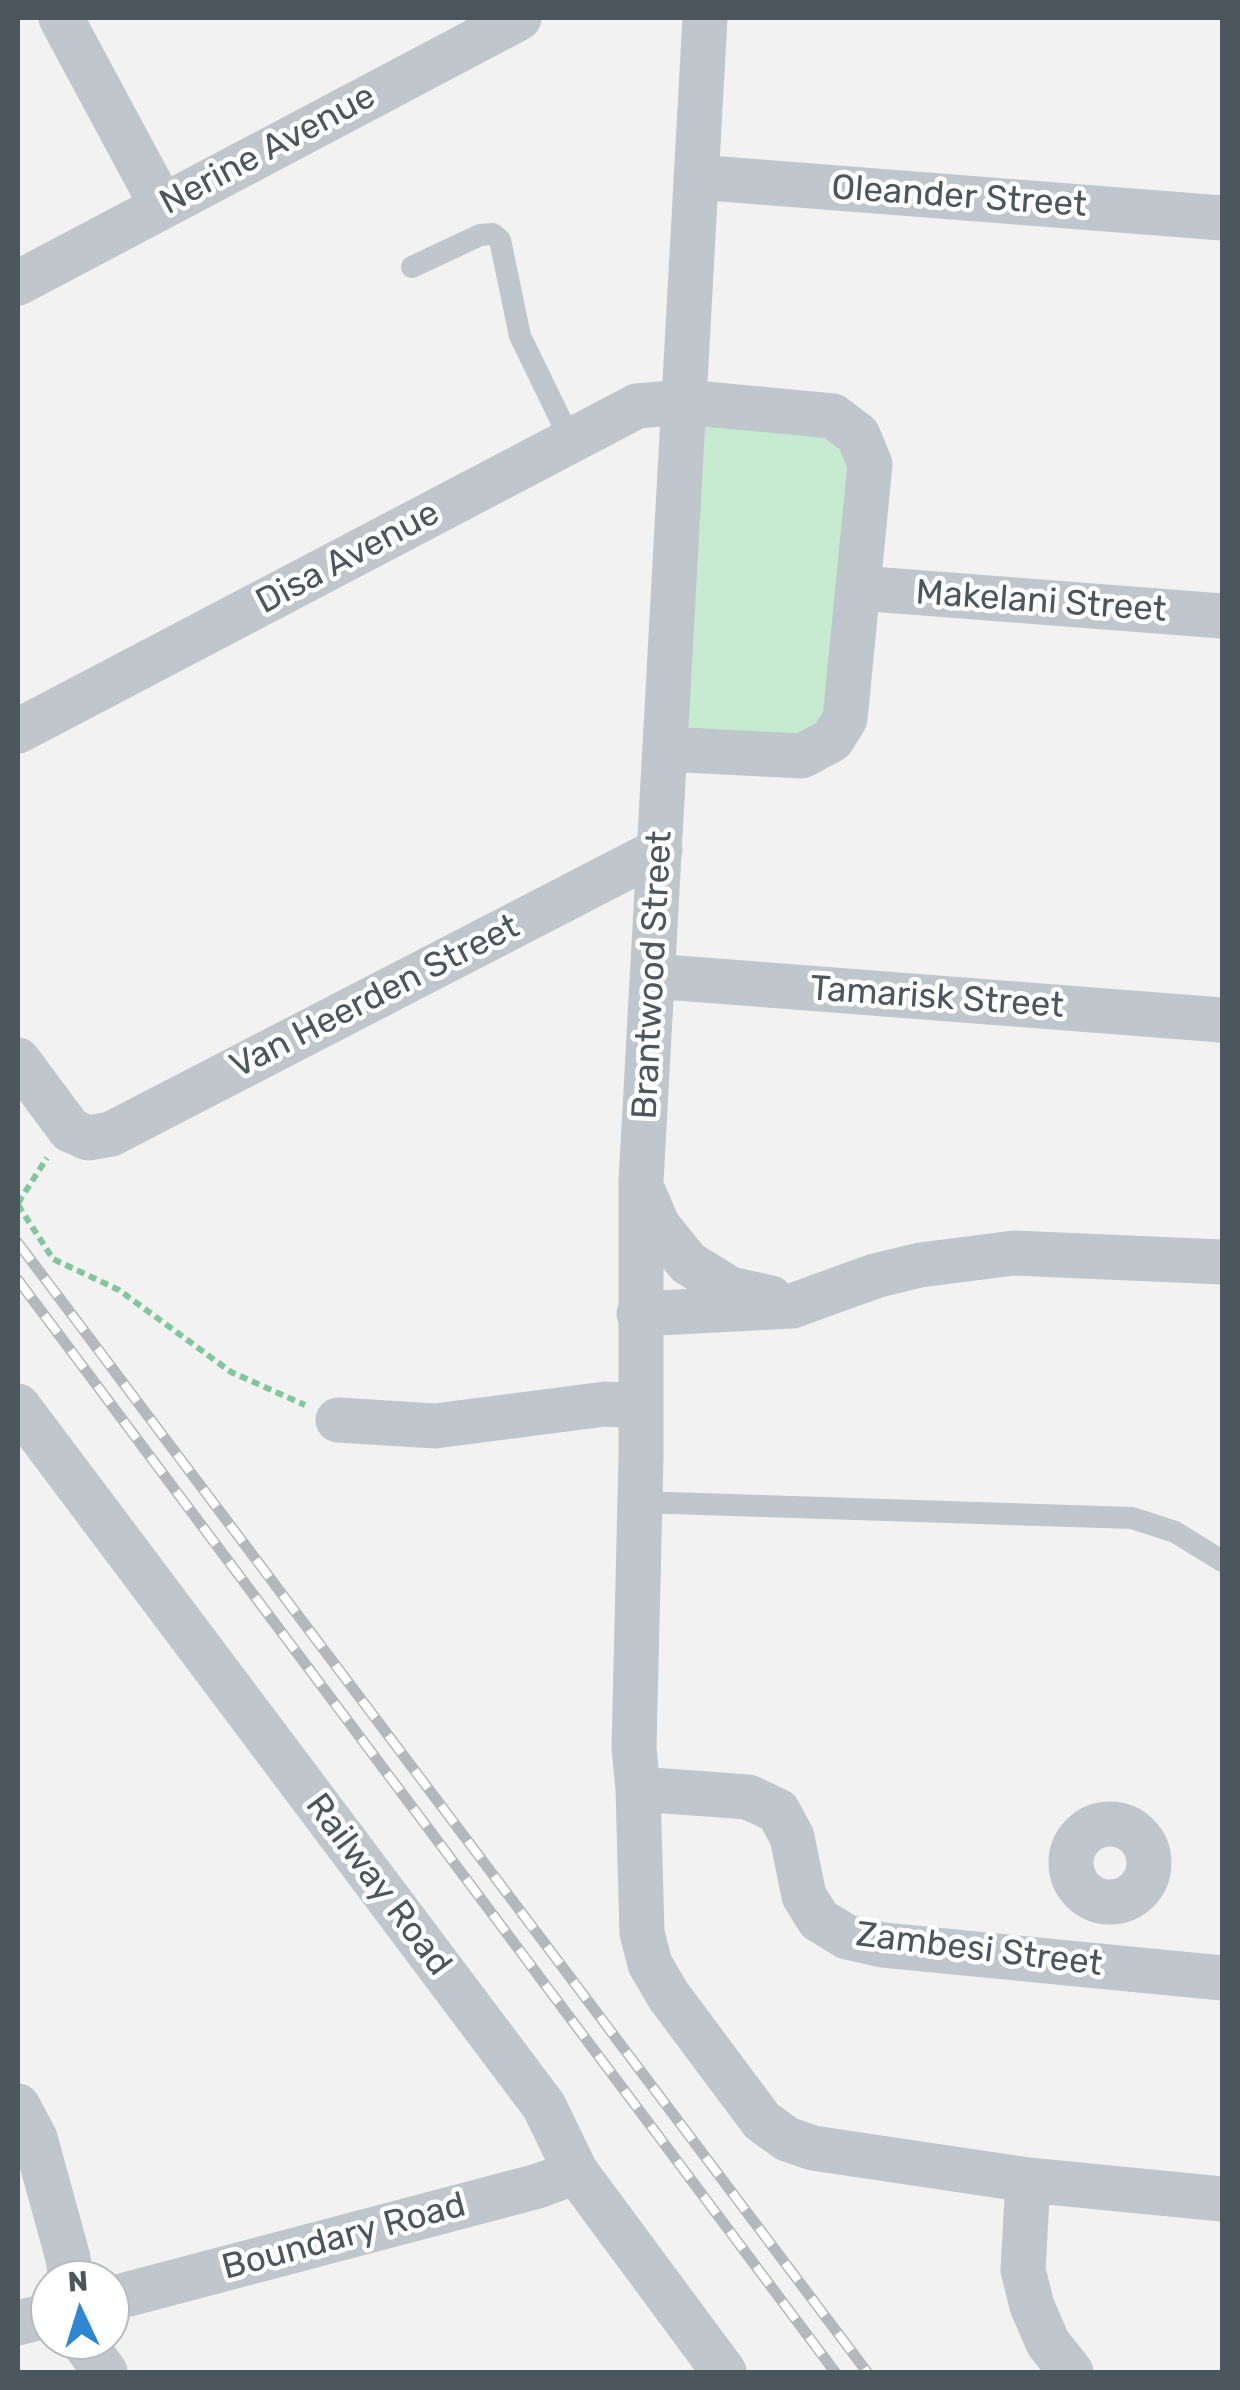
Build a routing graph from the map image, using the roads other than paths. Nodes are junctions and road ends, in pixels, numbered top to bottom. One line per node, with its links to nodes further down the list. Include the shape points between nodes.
1 (61, 18): 5 (street)
2 (519, 18): 5 (street, Nerine Avenue)
3 (705, 18): 4 (street, Brantwood Street)
4 (696, 177): 6 (street, Oleander Street); 9 (street, Brantwood Street)
5 (162, 206): 8 (street, Nerine Avenue)
6 (1222, 218)
7 (412, 268): 10 (lane, via 480,235 500,240 520,336)
8 (18, 282)
9 (684, 402): 10 (street, Disa Avenue, via 637,406); 11 (street, via 817,412 858,435 870,464); 14 (street, Brantwood Street)
10 (571, 440): 13 (street, Disa Avenue)
11 (859, 588): 12 (street, Makelani Street); 14 (street, via 846,719 832,740 786,757)
12 (1222, 616)
13 (18, 731)
14 (665, 749): 15 (street, Brantwood Street)
15 (660, 850): 16 (street, Brantwood Street); 18 (street, Van Heerden Street, via 111,1134 79,1134)
16 (652, 976): 17 (street, Tamarisk Street); 19 (street, Brantwood Street)
17 (1222, 1020)
18 (18, 1060)
19 (641, 1181): 21 (street, via 671,1246 707,1277 780,1299); 22 (street, Brantwood Street)
20 (1222, 1262): 21 (street, via 1014,1253 920,1265)
21 (831, 1291): 22 (street, via 792,1306)
22 (639, 1314): 24 (street, Brantwood Street)
23 (18, 1406): 33 (street, Railway Road, via 544,2106)
24 (640, 1406): 25 (street, via 605,1404 435,1426); 26 (street, Brantwood Street)
25 (338, 1420)
26 (639, 1502): 27 (lane, via 1132,1518 1174,1532); 28 (street, Brantwood Street)
27 (1222, 1561)
28 (638, 1788): 30 (street, Zambesi Street, via 748,1797 778,1811 792,1837 804,1896 819,1920 847,1937); 34 (street, Brantwood Street, via 642,1932 650,1964 762,2121 813,2148)
29 (1105, 1902): 30 (street)
30 (1095, 1965): 31 (street, Zambesi Street)
31 (1222, 1978)
32 (18, 2106): 36 (street, via 34,2138)
33 (576, 2172): 37 (street, Boundary Road); 38 (street, Railway Road)
34 (1028, 2180): 35 (street, Brantwood Street); 39 (street, via 1024,2270 1032,2306)
35 (1222, 2199)
36 (68, 2260)
37 (130, 2294)
38 (724, 2372)
39 (1072, 2372)

